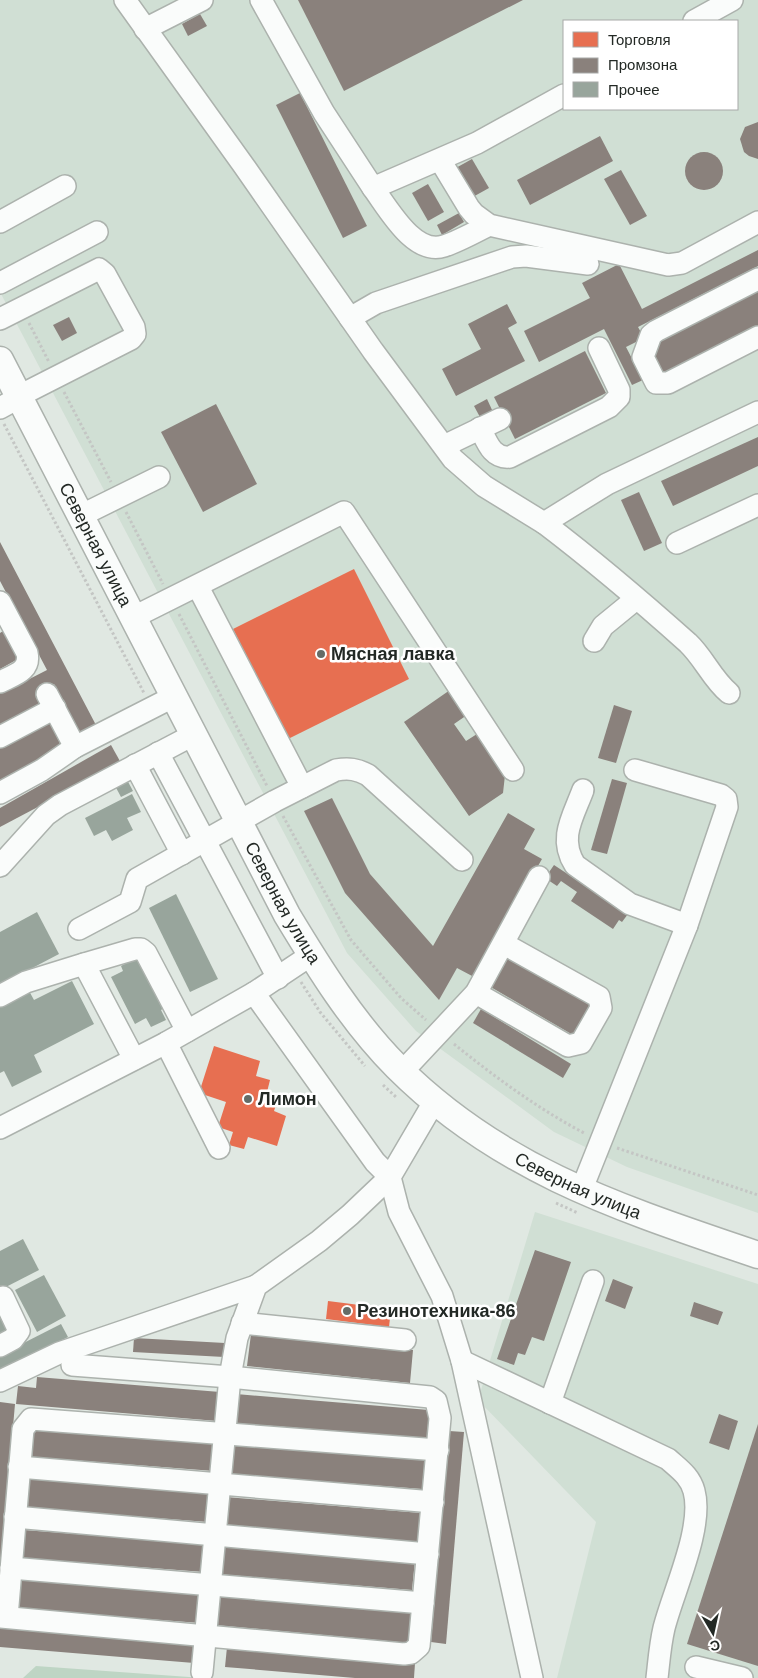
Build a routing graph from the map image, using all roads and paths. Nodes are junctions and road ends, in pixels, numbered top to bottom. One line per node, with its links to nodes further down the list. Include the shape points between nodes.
1 (125, 0): 6 (lane)
2 (202, 0): 6 (lane)
3 (261, 0): 10 (lane, via 324,114)
4 (732, 0): 5 (lane)
5 (696, 20)
6 (145, 29): 18 (lane)
7 (563, 96): 8 (lane, via 505,129)
8 (440, 160): 10 (lane); 13 (lane, via 469,208)
9 (65, 186): 11 (lane)
10 (374, 188): 13 (lane, via 402,227 423,245 442,247)
11 (0, 222)
12 (758, 222): 13 (lane, via 682,263 668,265)
13 (490, 225)
14 (97, 232): 17 (lane)
15 (588, 264): 18 (lane, via 512,257 376,303)
16 (758, 279): 20 (lane, via 656,331 651,335 643,357 656,383 668,383)
17 (0, 283)
18 (350, 318): 28 (lane)
19 (0, 319): 23 (lane, via 99,269 105,274 134,327 135,334 131,339)
20 (758, 337)
21 (599, 348): 27 (lane, via 619,390 619,397 609,407 510,457 497,456 492,452)
22 (0, 360): 23 (main road, Северная улица)
23 (13, 400): 31 (main road, Северная улица)
24 (758, 412): 32 (lane, via 607,484)
25 (0, 415): 41 (path)
26 (500, 419): 27 (lane)
27 (480, 428): 28 (lane)
28 (444, 446): 32 (lane, via 484,486)
29 (159, 477): 31 (lane)
30 (758, 505): 33 (lane)
31 (80, 516): 37 (main road, Северная улица)
32 (544, 523): 35 (lane, via 591,558)
33 (677, 543)
34 (198, 587): 37 (lane); 47 (lane, via 344,512); 49 (lane)
35 (636, 599): 38 (lane, via 602,626); 40 (lane, via 690,645)
36 (2, 612): 39 (lane, via 27,652 28,660 22,671)
37 (132, 618): 41 (main road, Северная улица)
38 (594, 641)
39 (0, 682)
40 (729, 693)
41 (162, 702): 42 (main road, Северная улица); 44 (lane)
42 (193, 734): 45 (lane); 52 (main road, Северная улица)
43 (0, 737): 44 (lane, via 51,701)
44 (74, 747): 51 (lane)
45 (158, 753): 46 (lane); 53 (lane)
46 (135, 765): 54 (lane); 56 (lane, via 46,815)
47 (513, 770)
48 (635, 770): 58 (lane, via 726,799 727,807)
49 (302, 787): 52 (lane); 55 (lane, via 336,770 358,769)
50 (583, 790): 58 (lane, via 566,836 569,856 575,865 630,904)
51 (0, 794)
52 (238, 822): 53 (lane); 62 (main road, Северная улица, via 287,915)
53 (206, 842): 54 (lane); 62 (lane)
54 (182, 854): 59 (lane, via 138,879 130,902)
55 (462, 860)
56 (0, 866)
57 (539, 877): 60 (lane)
58 (687, 924): 76 (lane)
59 (79, 929)
60 (504, 944): 63 (lane); 63 (lane, via 599,997 601,1008 581,1043 568,1046)
61 (84, 964): 65 (lane, via 26,982); 66 (lane, via 141,949); 68 (lane)
62 (294, 967): 64 (lane); 69 (path, via 320,1012); 70 (main road, Северная улица, via 370,1037)
63 (476, 992): 70 (lane)
64 (254, 993): 66 (lane); 74 (lane, via 375,1162)
65 (0, 996)
66 (187, 1031): 67 (lane)
67 (166, 1043): 68 (lane); 73 (lane)
68 (134, 1059): 72 (lane)
69 (367, 1069)
70 (391, 1077): 71 (main road, Северная улица); 71 (path)
71 (429, 1111): 74 (lane); 76 (main road, Северная улица, via 489,1142)
72 (5, 1121)
73 (219, 1148)
74 (390, 1177): 79 (lane, via 319,1241); 84 (lane, via 399,1212 442,1296)
75 (555, 1202): 76 (path)
76 (581, 1202): 77 (main road, Северная улица, via 646,1217)
77 (758, 1255)
78 (592, 1281): 88 (lane)
79 (256, 1286): 81 (lane); 87 (lane, via 59,1353)
80 (3, 1297): 83 (lane, via 19,1331 13,1339)
81 (242, 1323): 82 (lane); 86 (lane)
82 (405, 1340)
83 (0, 1346)
84 (462, 1361): 88 (lane); 104 (lane)
85 (72, 1365): 86 (lane)
86 (230, 1377): 89 (lane); 90 (lane, via 430,1397 439,1409)
87 (0, 1381)
88 (550, 1403): 105 (lane, via 668,1459 687,1475 694,1492 696,1518 664,1629)
89 (224, 1433): 90 (lane); 91 (lane, via 31,1419 23,1429); 92 (lane)
90 (438, 1450): 93 (lane)
91 (20, 1467): 92 (lane); 94 (lane)
92 (220, 1484): 93 (lane); 95 (lane)
93 (433, 1502): 96 (lane)
94 (15, 1517): 95 (lane); 97 (lane)
95 (215, 1535): 96 (lane); 98 (lane)
96 (428, 1554): 99 (lane)
97 (11, 1568): 98 (lane); 100 (lane)
98 (210, 1585): 99 (lane); 101 (lane)
99 (424, 1603): 101 (lane, via 420,1646 411,1653)
100 (3, 1617): 101 (lane)
101 (205, 1634): 103 (lane)
102 (696, 1667): 106 (lane)
103 (202, 1672)
104 (532, 1678)
105 (657, 1678)
106 (742, 1678)

